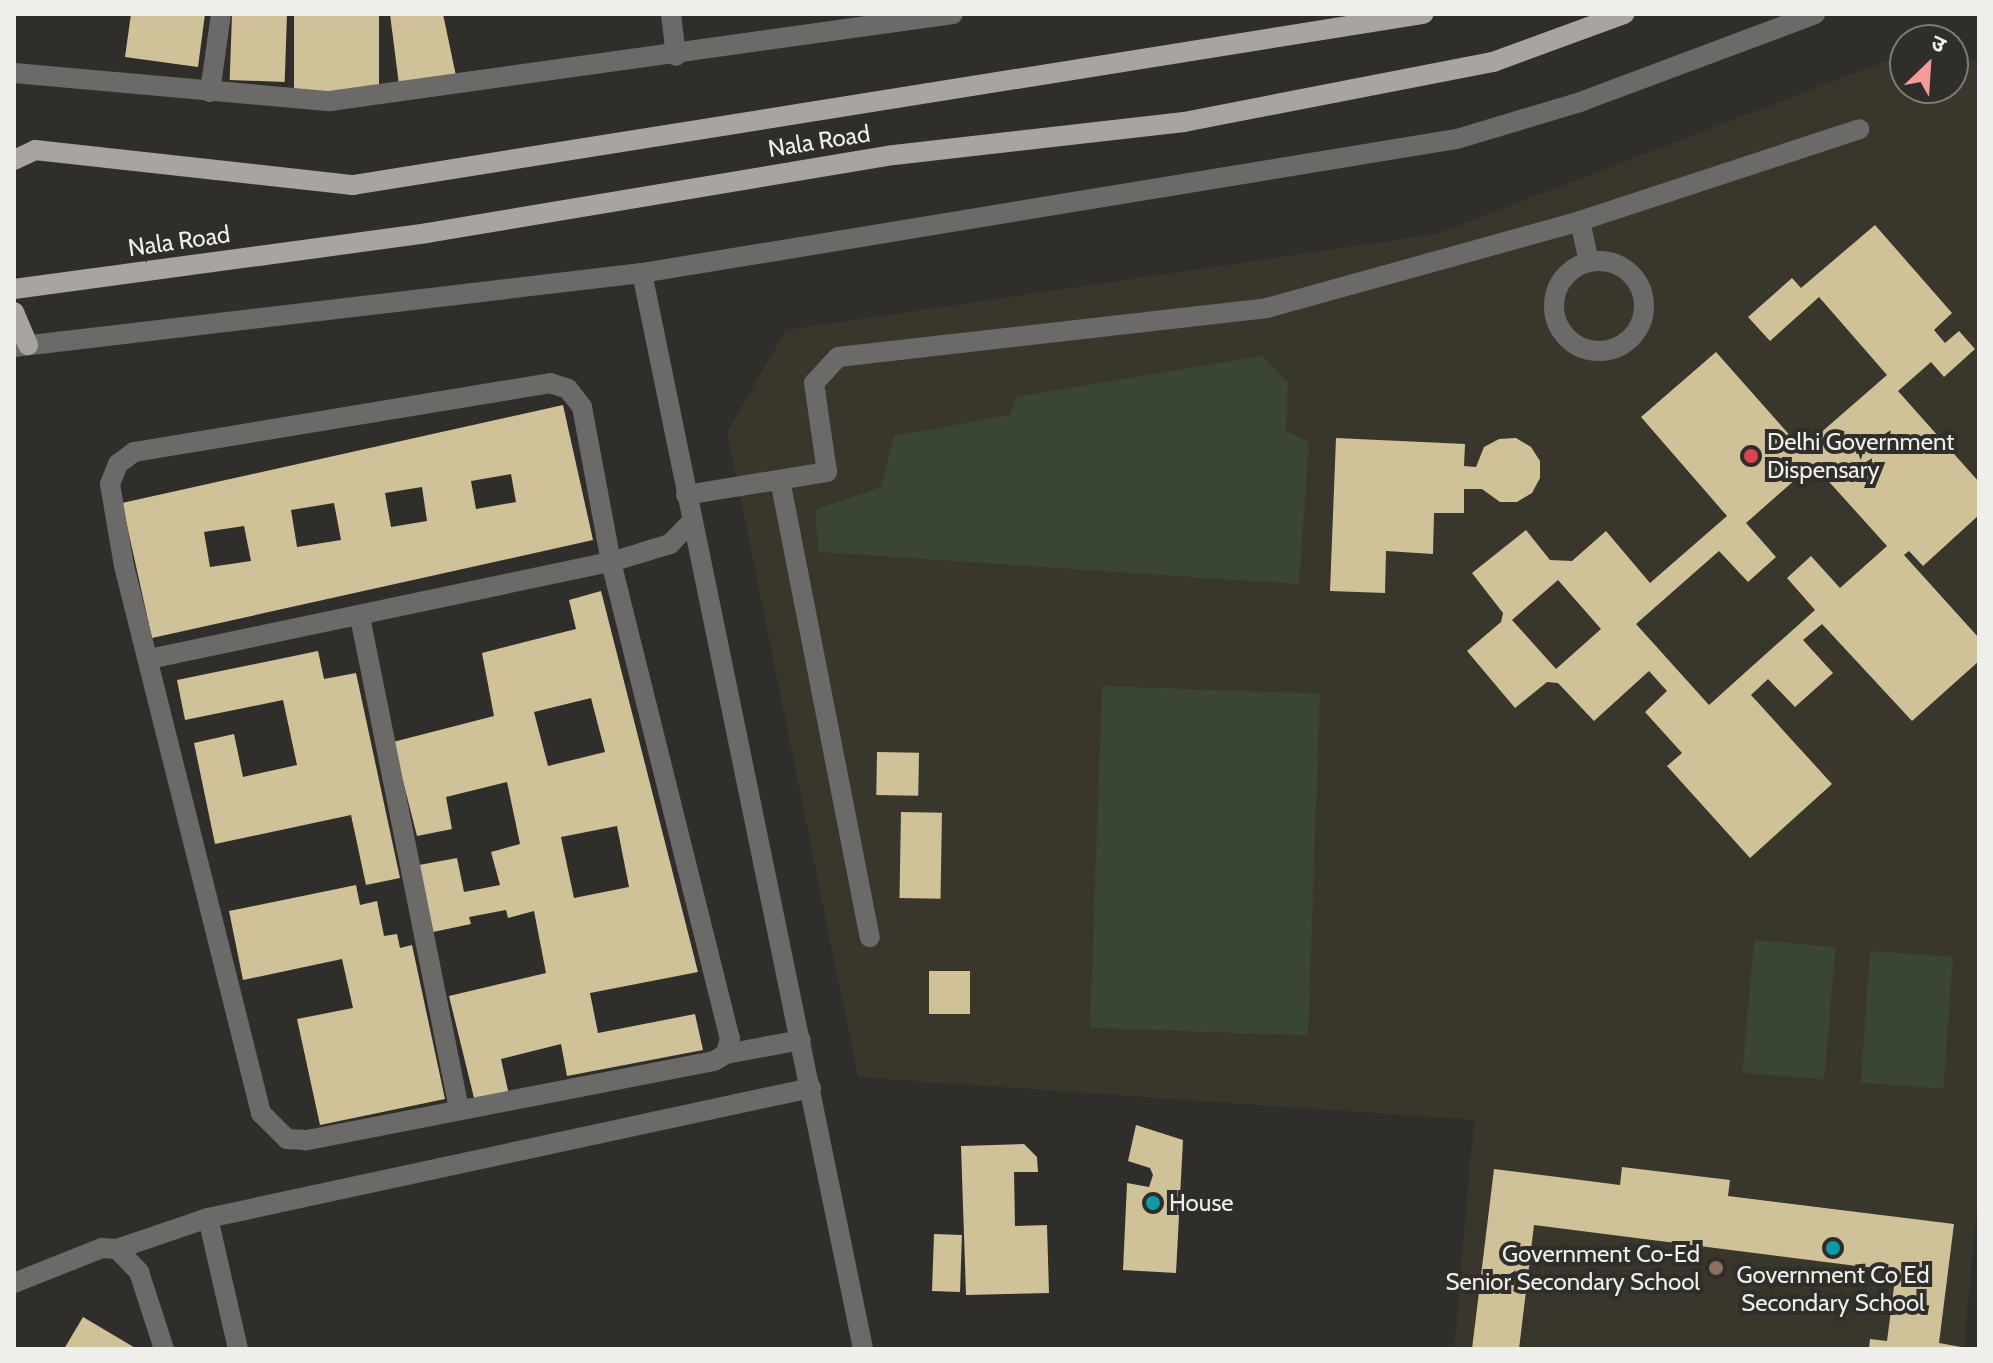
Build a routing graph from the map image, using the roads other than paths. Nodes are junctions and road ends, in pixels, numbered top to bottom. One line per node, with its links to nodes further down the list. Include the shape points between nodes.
1 (221, 14): 9 (street)
2 (671, 14): 7 (street)
3 (953, 14): 7 (street)
4 (1423, 14): 11 (main road, Nala Road, via 353,185 35,150)
5 (1624, 14): 15 (main road, Nala Road, via 1493,62 1184,122 894,155 427,233)
6 (1815, 14): 14 (street, via 1580,102 1457,139)
7 (676, 56): 9 (street, via 330,101)
8 (14, 73): 9 (street)
9 (210, 92)
10 (1859, 129): 12 (street)
11 (14, 160)
12 (1580, 221): 13 (street); 18 (street, via 1267,308 838,357 814,383 827,472)
13 (1589, 262): 13 (street, via 1560,283 1555,314 1563,333 1578,347 1609,350 1635,334 1644,315 1643,294 1624,269)
14 (642, 273): 17 (street); 19 (street)
15 (14, 289)
16 (14, 312): 17 (main road)
17 (21, 346)
18 (780, 480): 19 (street); 24 (street)
19 (686, 495): 20 (street)
20 (691, 522): 21 (street, via 670,544); 25 (street)
21 (611, 562): 22 (street); 23 (street, via 582,407 568,389 550,383 134,452 118,464 110,484 111,502); 26 (street, via 730,1038)
22 (360, 617): 23 (street); 28 (street)
23 (149, 659): 28 (street, via 261,1113 271,1128 287,1139 306,1140)
24 (870, 937)
25 (801, 1040): 26 (street); 27 (street)
26 (726, 1054): 28 (street, via 714,1061)
27 (811, 1088): 29 (street); 34 (street)
28 (459, 1109)
29 (208, 1218): 30 (street); 33 (street)
30 (117, 1249): 31 (street, via 102,1248); 32 (street, via 139,1272)
31 (14, 1283)
32 (164, 1349)
33 (238, 1349)
34 (863, 1349)

